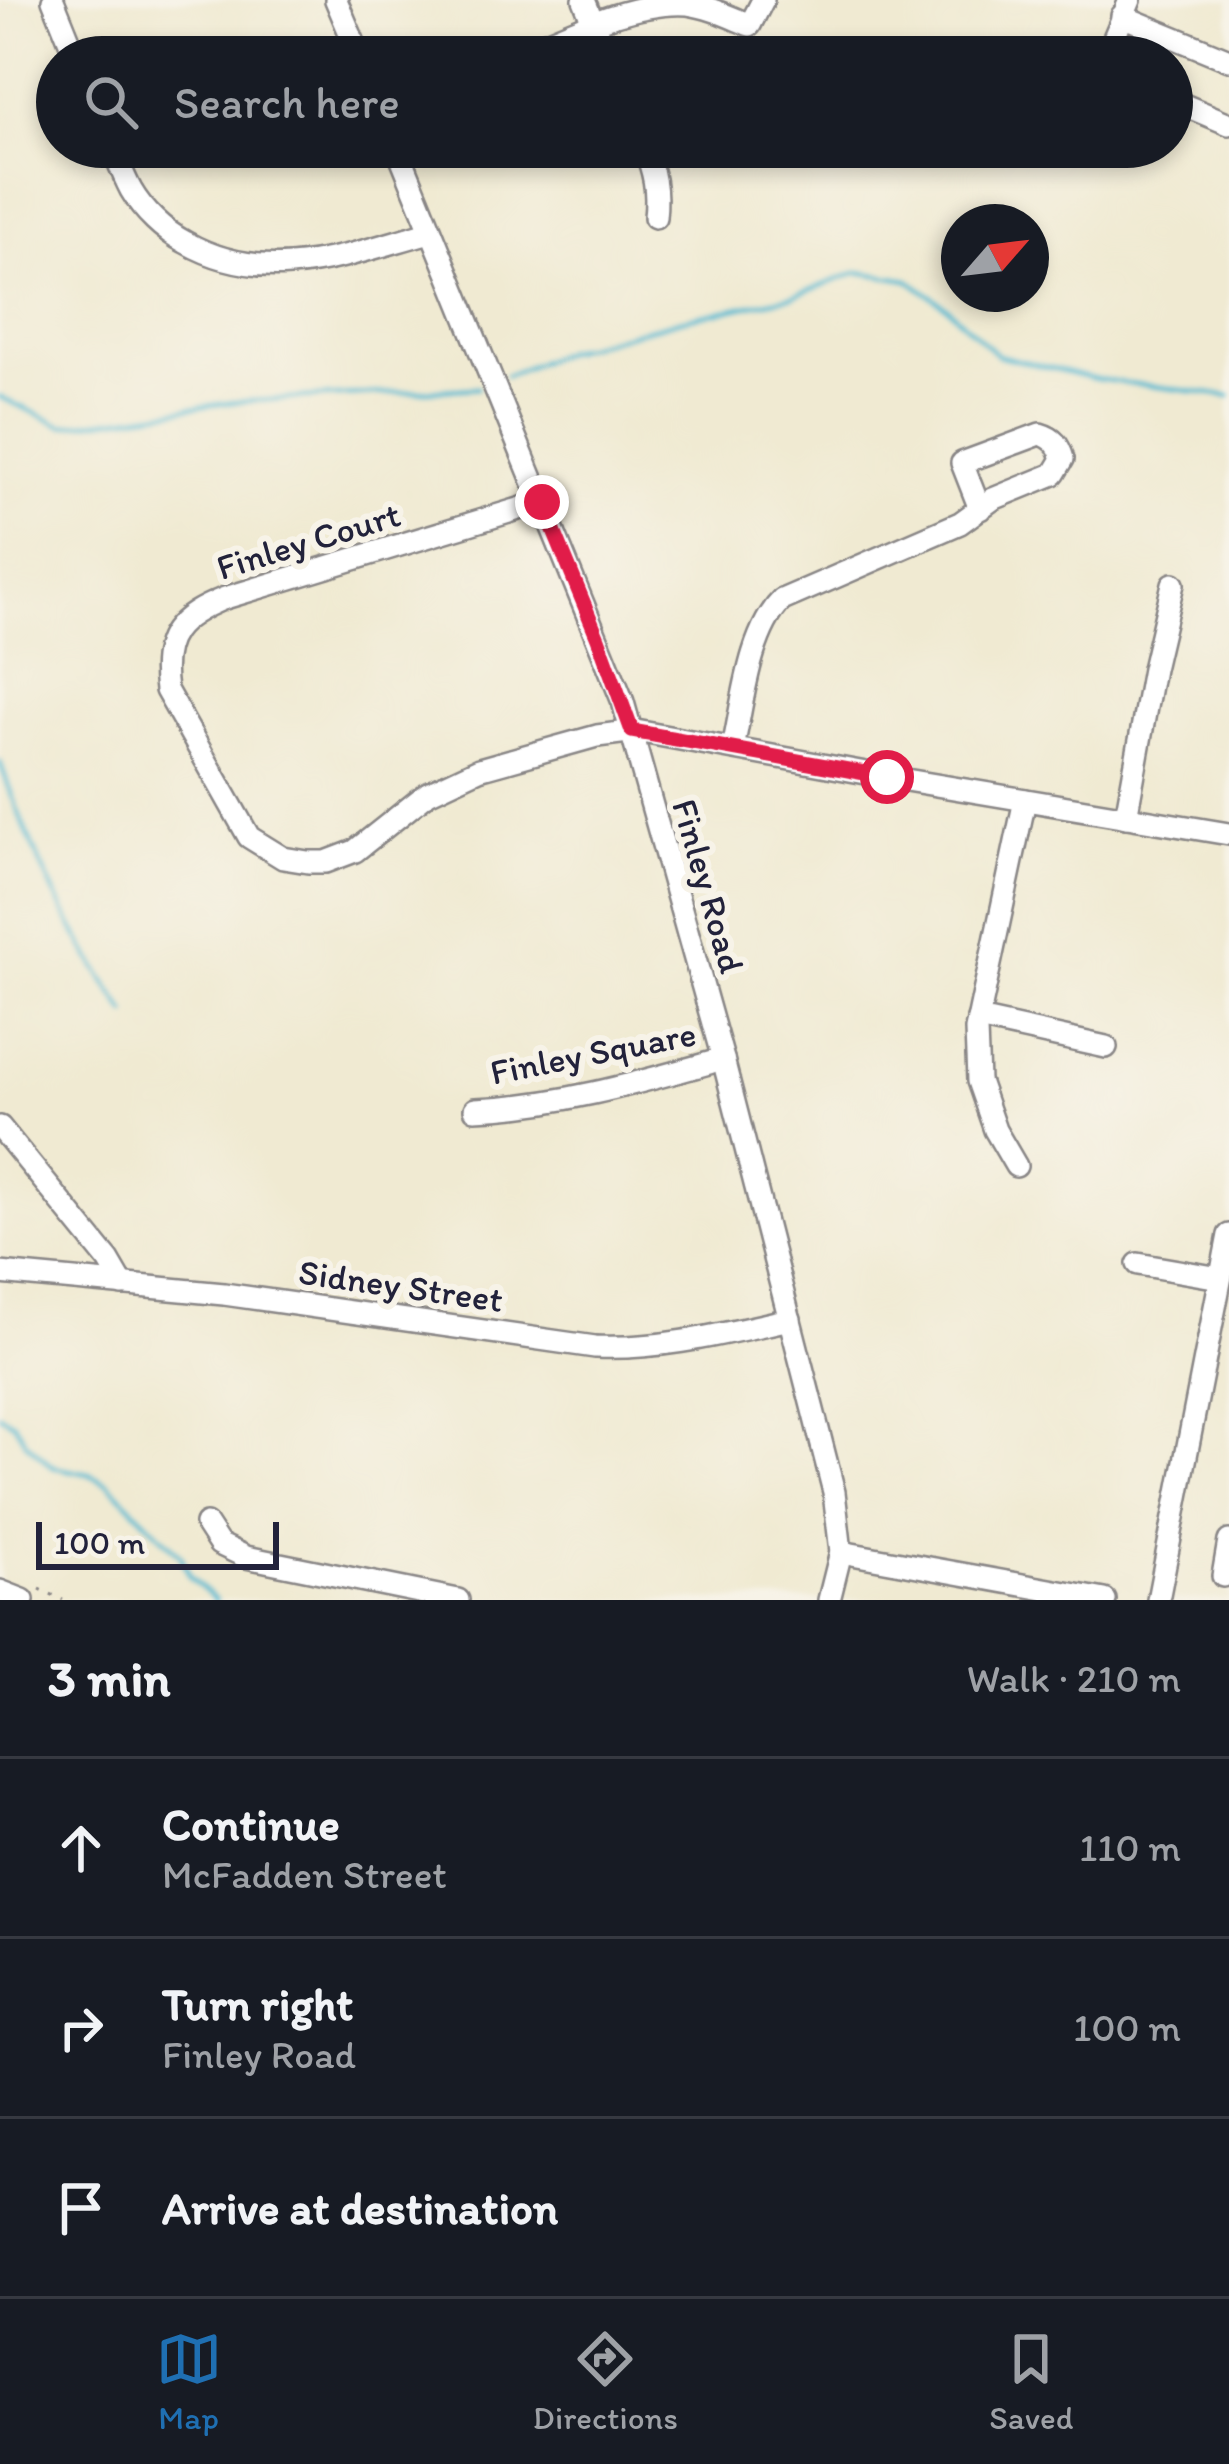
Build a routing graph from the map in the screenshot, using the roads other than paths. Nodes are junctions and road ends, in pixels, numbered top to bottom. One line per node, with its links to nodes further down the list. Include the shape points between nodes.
1 (53, 0): 7 (street)
2 (337, 0): 8 (street)
3 (584, 0): 6 (street)
4 (763, 0): 6 (street, via 750,26 711,8 666,3)
5 (1126, 8): 11 (street); 12 (street)
6 (594, 24): 9 (street); 10 (street)
7 (68, 36)
8 (352, 36)
9 (564, 36)
10 (599, 36)
11 (1115, 36)
12 (1181, 36)
13 (1193, 42): 14 (street)
14 (1229, 60)
15 (1193, 109): 16 (street)
16 (1229, 124)
17 (122, 168): 21 (street, via 133,193 174,236 208,256 256,267 293,266)
18 (405, 168): 21 (street, Finley Road)
19 (652, 168): 20 (street)
20 (655, 218)
21 (430, 232): 22 (street, Finley Road)
22 (542, 502): 25 (street, Finley Road); 25 (street, Finley Court, via 191,612 167,649 166,690 249,837 283,858 308,862 355,851 428,793 479,769)
23 (980, 509): 23 (street, via 1054,474 1063,459 1050,437 962,463); 26 (street, via 782,600 760,633)
24 (1172, 584): 28 (street)
25 (632, 731): 26 (street); 32 (street, Finley Road)
26 (734, 748): 27 (street)
27 (1025, 800): 28 (street); 30 (street)
28 (1126, 817): 29 (street)
29 (1229, 834)
30 (978, 1019): 31 (street); 35 (street, via 978,1081)
31 (1106, 1047)
32 (723, 1059): 33 (street, Finley Square, via 543,1104); 41 (street, Finley Road)
33 (475, 1109)
34 (0, 1127): 40 (street)
35 (1016, 1166)
36 (1228, 1247): 39 (street)
37 (1138, 1264): 39 (street)
38 (0, 1273): 40 (street, Sidney Street)
39 (1220, 1278): 42 (street)
40 (123, 1285): 41 (street, Sidney Street, via 595,1347 675,1342)
41 (790, 1319): 46 (street, Finley Road)
42 (1205, 1346): 43 (street); 53 (street)
43 (1229, 1350)
44 (206, 1524): 50 (street, via 219,1544 246,1557)
45 (1229, 1541): 47 (street)
46 (841, 1552): 51 (street); 52 (street)
47 (1226, 1574): 54 (street)
48 (0, 1591): 49 (street)
49 (23, 1600)
50 (458, 1600)
51 (829, 1600)
52 (1105, 1600)
53 (1158, 1600)
54 (1216, 1600)

